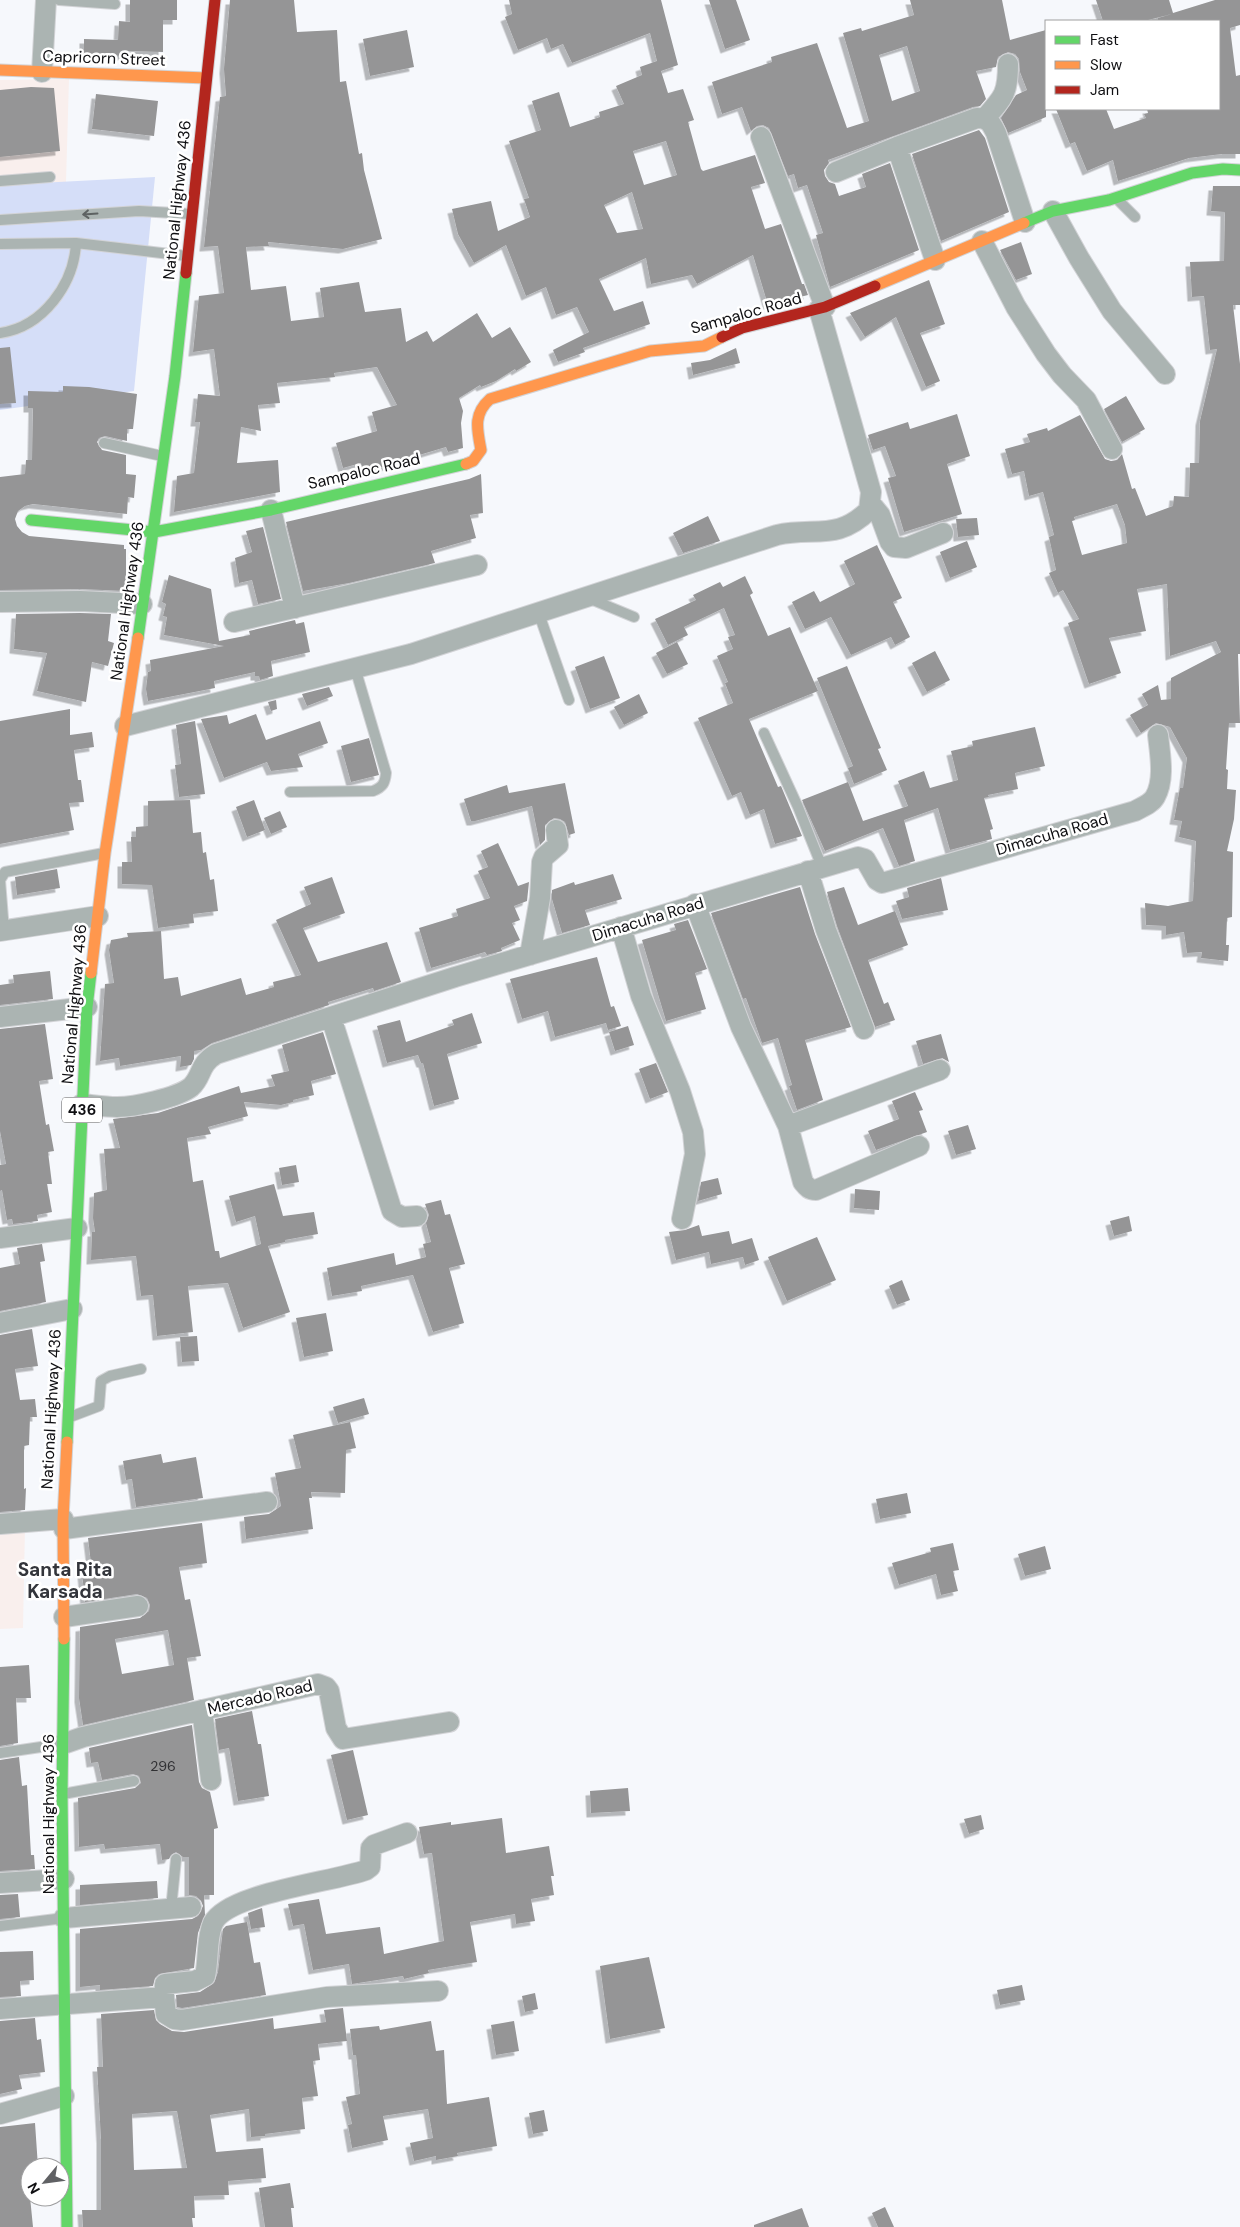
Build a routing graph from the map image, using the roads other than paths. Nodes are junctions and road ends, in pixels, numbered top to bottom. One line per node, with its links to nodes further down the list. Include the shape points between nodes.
1 (46, 0): 7 (street)
2 (60, 0): 4 (lane)
3 (215, 0): 8 (main road, National Highway 436 / 436)
4 (115, 4)
5 (1008, 64): 9 (street, via 1008,85 1004,95)
6 (0, 70): 7 (main road, Capricorn Street)
7 (42, 72): 8 (main road, Capricorn Street)
8 (206, 78): 18 (main road, National Highway 436 / 436)
9 (985, 118): 11 (street); 21 (street, via 996,133)
10 (761, 137): 27 (street)
11 (896, 147): 13 (street); 26 (street)
12 (1240, 170): 16 (main road, Sampaloc Road, via 1203,169)
13 (836, 172)
14 (50, 177): 15 (lane)
15 (0, 181)
16 (1116, 199): 17 (main road, Sampaloc Road); 19 (lane)
17 (1053, 211): 21 (main road, Sampaloc Road); 29 (street, via 1112,311)
18 (192, 214): 20 (lane, one-way to 20, via 138,211); 25 (main road, National Highway 436 / 436)
19 (1135, 217)
20 (0, 220)
21 (1025, 222): 22 (main road, Sampaloc Road)
22 (982, 241): 26 (main road, Sampaloc Road); 31 (street, via 1016,307 1046,354 1086,400)
23 (76, 243): 24 (lane); 25 (lane); 28 (lane, via 75,261 61,292 38,316 9,332)
24 (0, 244)
25 (188, 256): 32 (main road, National Highway 436 / 436)
26 (935, 260): 27 (main road, Sampaloc Road)
27 (822, 308): 33 (street, via 871,492); 34 (main road, Sampaloc Road, via 742,328 704,346 650,351 490,399 477,414 481,450 474,460)
28 (0, 333)
29 (1165, 374)
30 (104, 443): 32 (lane)
31 (1112, 449)
32 (163, 456): 36 (main road, National Highway 436 / 436)
33 (871, 504): 37 (street, via 880,515 894,547 906,548); 39 (street, via 862,518 836,531 777,535)
34 (270, 510): 36 (main road, Sampaloc Road); 42 (street)
35 (31, 520): 36 (main road, Sampaloc Road)
36 (154, 532): 41 (main road, National Highway 436 / 436)
37 (943, 533)
38 (477, 565): 42 (street)
39 (587, 598): 43 (street); 44 (lane)
40 (0, 602): 41 (street)
41 (142, 604): 48 (main road, National Highway 436 / 436)
42 (295, 608): 45 (street)
43 (539, 614): 46 (street); 47 (lane)
44 (634, 617)
45 (234, 622)
46 (355, 668): 48 (street); 51 (lane, via 386,782 373,790)
47 (569, 700)
48 (125, 726): 53 (main road, National Highway 436 / 436)
49 (764, 733): 54 (lane)
50 (1158, 735): 54 (street, Dimacuha Road, via 1161,767 1158,788 1149,803 1135,811 882,883 876,880 862,857)
51 (290, 792)
52 (556, 830): 59 (street, via 558,845 544,856 542,862 540,898)
53 (105, 853): 56 (main road, National Highway 436 / 436); 58 (lane, via 5,872 0,880)
54 (815, 869): 55 (street, Dimacuha Road); 63 (street, via 826,930)
55 (696, 904): 57 (street, Dimacuha Road); 66 (street, via 741,1028)
56 (98, 916): 58 (street); 60 (main road, National Highway 436 / 436)
57 (621, 927): 59 (street, Dimacuha Road); 69 (street, via 641,996 680,1091 692,1132 695,1154)
58 (2, 931)
59 (530, 955): 62 (street, Dimacuha Road)
60 (87, 1007): 61 (street); 65 (main road, National Highway 436 / 436)
61 (0, 1017)
62 (331, 1017): 65 (street, Dimacuha Road, via 216,1054 205,1061 192,1086 175,1095 119,1107); 68 (street, via 392,1210 402,1217)
63 (864, 1029)
64 (940, 1070): 66 (street)
65 (82, 1104): 70 (main road, National Highway 436 / 436)
66 (788, 1126): 67 (street, via 803,1182 812,1190)
67 (919, 1146)
68 (417, 1216)
69 (682, 1219)
70 (76, 1228): 71 (street); 72 (main road, National Highway 436 / 436)
71 (0, 1238)
72 (72, 1309): 73 (street); 75 (main road, National Highway 436 / 436)
73 (0, 1323)
74 (141, 1368): 75 (lane, via 105,1378 100,1384 98,1408)
75 (67, 1418): 78 (main road, National Highway 436 / 436)
76 (267, 1502): 78 (street)
77 (0, 1524): 78 (street)
78 (63, 1524): 80 (main road, National Highway 436 / 436)
79 (138, 1606): 80 (street)
80 (64, 1617): 83 (main road, National Highway 436 / 436)
81 (202, 1710): 82 (street, Mercado Road, via 318,1684 329,1691 336,1728 343,1739); 83 (street, Mercado Road); 85 (street)
82 (449, 1722)
83 (63, 1744): 84 (lane); 87 (main road, National Highway 436 / 436)
84 (0, 1753)
85 (211, 1780)
86 (134, 1781): 87 (lane)
87 (62, 1794): 90 (main road, National Highway 436 / 436)
88 (406, 1833): 97 (street, via 374,1845 370,1867 366,1870 230,1906 214,1921 210,1932 205,1976 195,1981 168,1982 164,1986)
89 (176, 1859): 93 (lane)
90 (64, 1879): 91 (street); 94 (main road, National Highway 436 / 436)
91 (0, 1883)
92 (191, 1907): 93 (street)
93 (171, 1909): 94 (street)
94 (64, 1918): 95 (lane); 98 (main road, National Highway 436 / 436)
95 (0, 1926)
96 (438, 1991): 97 (street, via 327,1997 182,2020 174,2020 166,2014)
97 (164, 1997): 98 (street)
98 (64, 2004): 99 (street); 100 (main road, National Highway 436 / 436)
99 (0, 2009)
100 (64, 2096): 101 (street); 102 (main road, National Highway 436 / 436)
101 (0, 2114)
102 (67, 2227)

